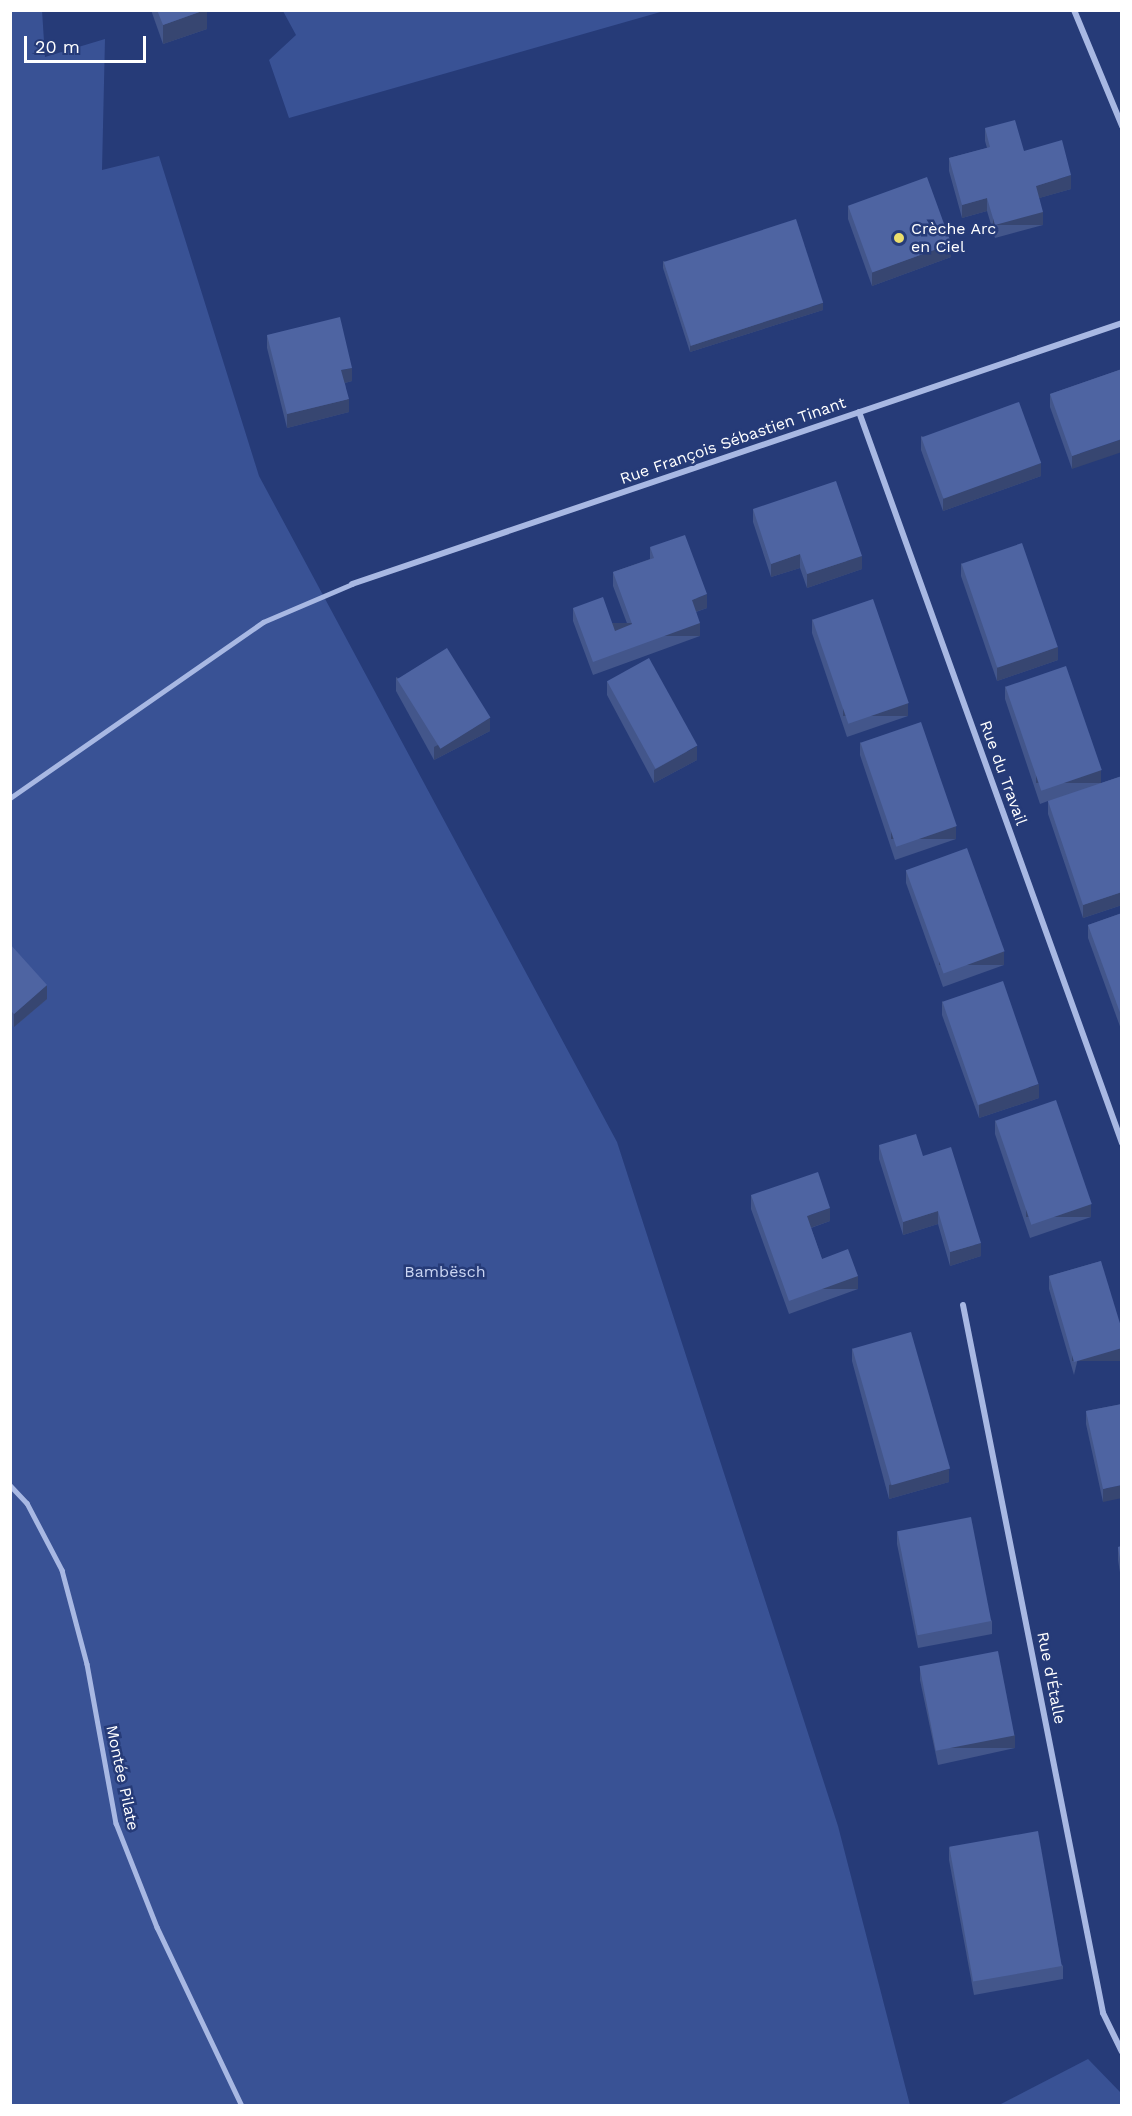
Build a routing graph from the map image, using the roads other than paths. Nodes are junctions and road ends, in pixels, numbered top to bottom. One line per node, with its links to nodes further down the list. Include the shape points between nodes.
1 (1074, 10): 2 (street)
2 (1122, 126)
3 (1122, 323): 4 (street, Rue François Sébastien Tinant)
4 (859, 412): 5 (street, Rue François Sébastien Tinant); 7 (street, Rue du Travail)
5 (352, 584): 6 (lane, via 263,622)
6 (10, 798)
7 (1122, 1143)
8 (963, 1305): 10 (street, Rue d'Étalle, via 1103,2013)
9 (10, 1485): 11 (lane, Montée Pilate, via 27,1503 62,1570 87,1664 116,1823 157,1927)
10 (1122, 2052)
11 (242, 2106)

